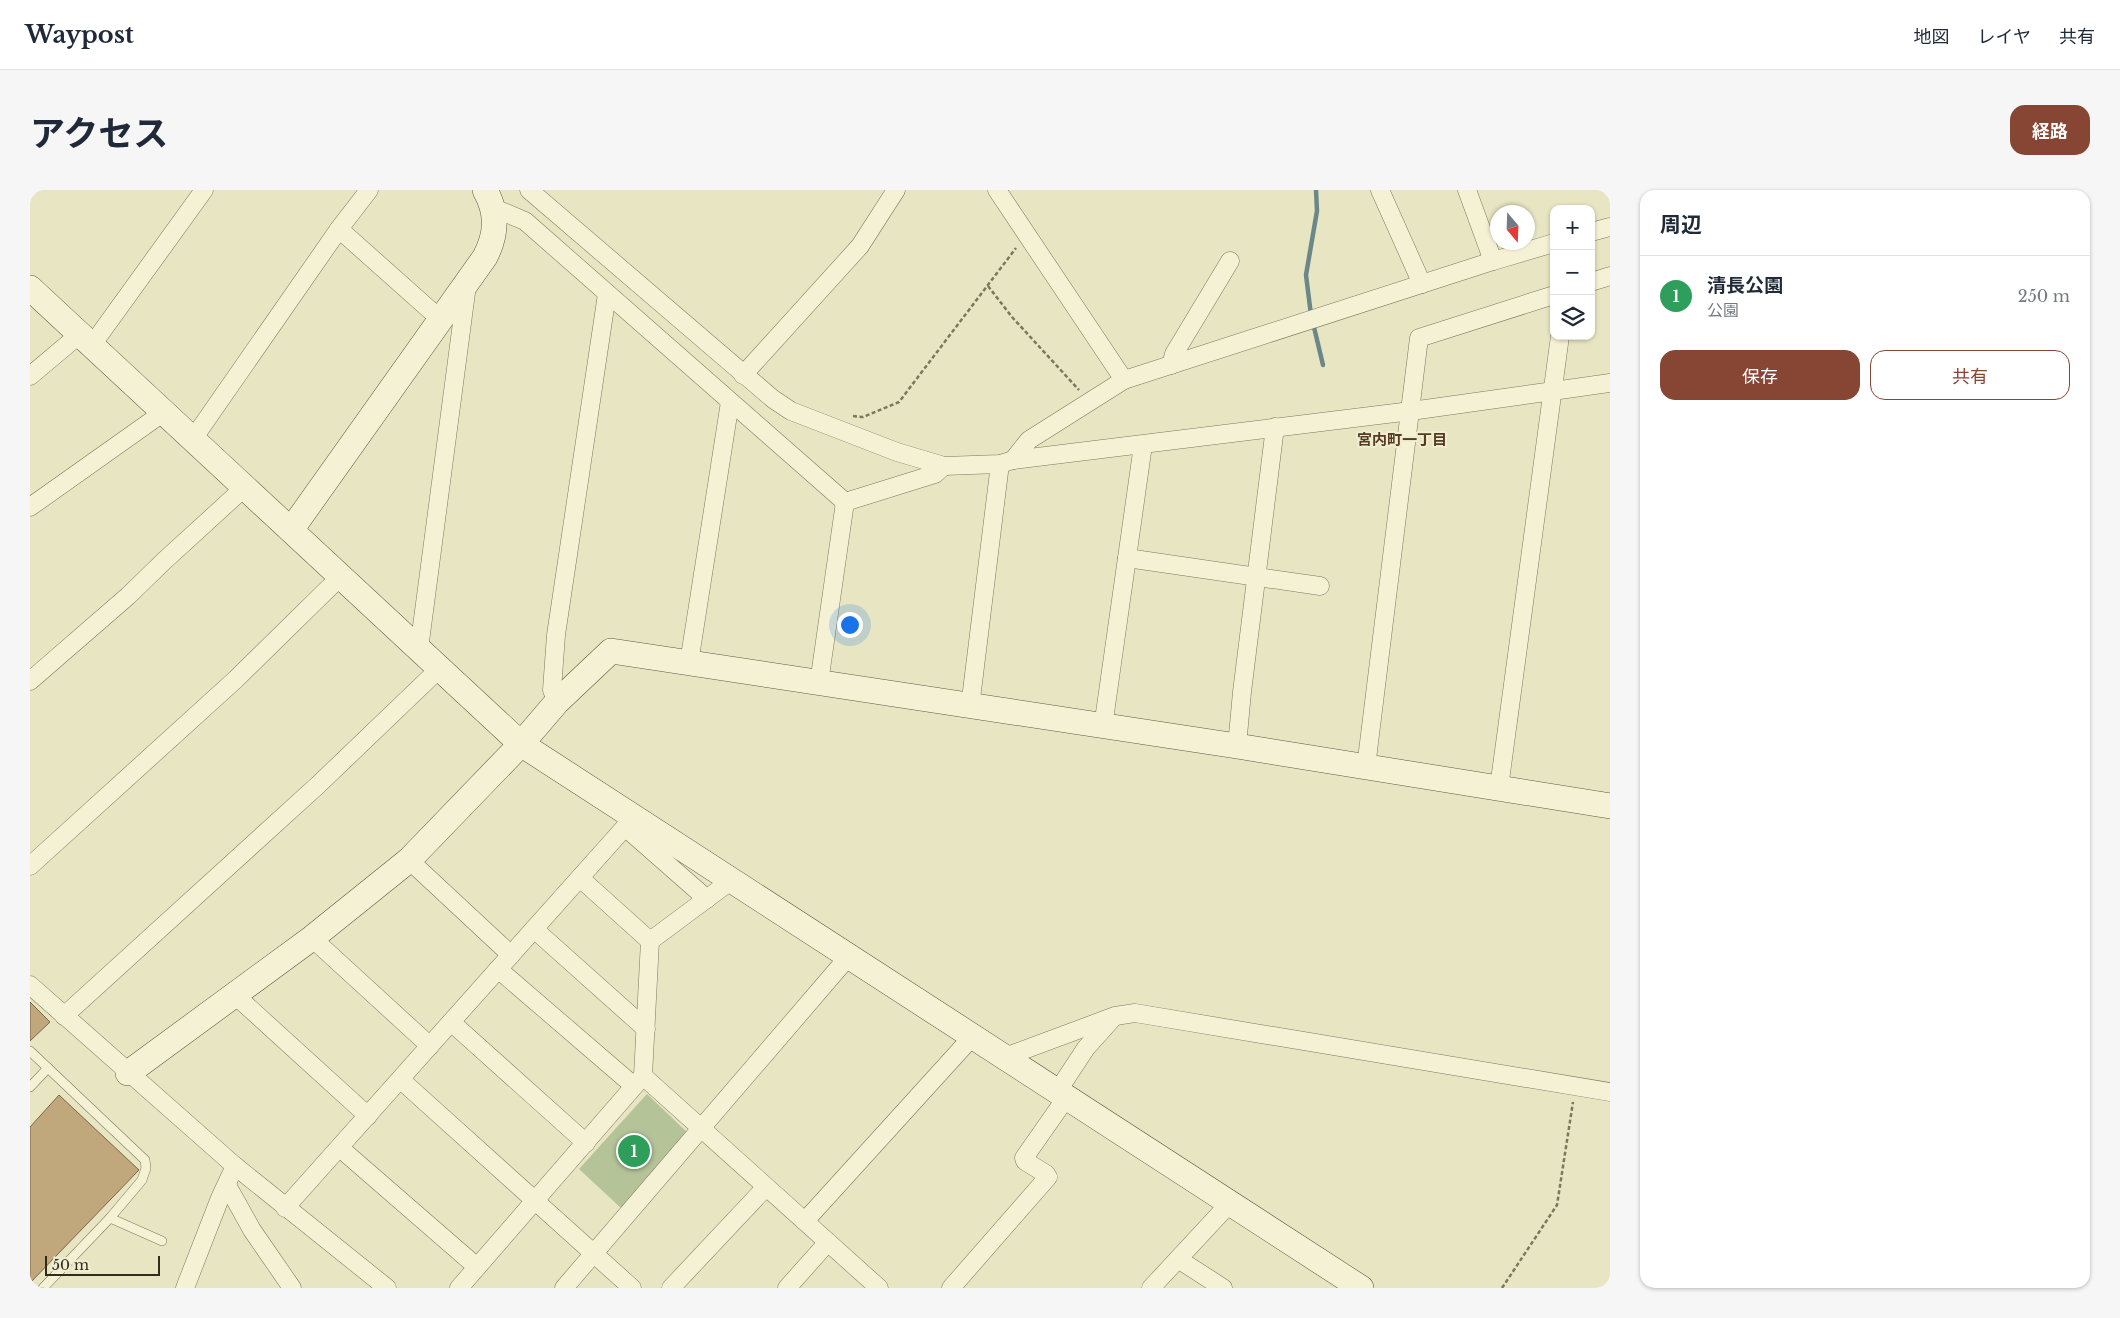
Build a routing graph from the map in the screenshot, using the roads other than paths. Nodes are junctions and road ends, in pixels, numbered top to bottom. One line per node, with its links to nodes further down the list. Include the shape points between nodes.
1 (204, 190): 23 (street)
2 (369, 190): 10 (street)
3 (529, 190): 26 (street)
4 (896, 190): 26 (street, via 860,246)
5 (997, 190): 28 (street)
6 (1380, 190): 18 (street)
7 (1467, 190): 14 (street)
8 (490, 199): 16 (street, via 496,219 492,244); 20 (street, via 525,221)
9 (1610, 226): 11 (street)
10 (339, 229): 22 (street); 35 (street)
11 (1595, 231)
12 (1550, 244): 14 (street)
13 (1230, 261): 25 (street, via 1174,354)
14 (1493, 261): 18 (street)
15 (1610, 276): 17 (street)
16 (467, 280): 22 (street); 47 (street)
17 (1595, 281)
18 (1422, 284): 25 (street)
19 (30, 288): 23 (street)
20 (607, 294): 31 (street); 52 (street, via 556,635 552,690)
21 (1550, 296): 32 (street, via 1419,338)
22 (440, 319): 42 (street)
23 (86, 339): 27 (street); 33 (street)
24 (1560, 340): 30 (street)
25 (1171, 365): 28 (street)
26 (743, 375): 38 (street, via 791,410 897,452)
27 (30, 376)
28 (1124, 380): 37 (street, via 1029,440)
29 (1610, 383): 30 (street)
30 (1554, 391): 32 (street); 58 (street)
31 (730, 402): 40 (street); 48 (street)
32 (1411, 411): 34 (street); 57 (street)
33 (164, 412): 35 (street); 41 (street)
34 (1274, 427): 36 (street); 45 (street)
35 (193, 439): 39 (street)
36 (1143, 445): 37 (street); 43 (street)
37 (1007, 462): 38 (street); 53 (street)
38 (944, 466): 40 (street, via 935,474)
39 (245, 488): 42 (street); 50 (street)
40 (845, 502): 51 (street)
41 (30, 507)
42 (291, 530): 44 (street)
43 (1127, 558): 45 (street); 54 (street)
44 (341, 576): 47 (street); 62 (street, via 236,680)
45 (1256, 577): 46 (street); 56 (street)
46 (1320, 586)
47 (419, 649): 49 (street)
48 (688, 663): 51 (street); 52 (street, via 611,651)
49 (440, 668): 55 (street); 74 (street, via 318,785)
50 (30, 681)
51 (819, 683): 53 (street)
52 (557, 702): 55 (street)
53 (970, 707): 54 (street)
54 (1103, 727): 56 (street)
55 (521, 744): 60 (street); 61 (street)
56 (1236, 746): 57 (street)
57 (1366, 766): 58 (street)
58 (1499, 788): 59 (street)
59 (1610, 806)
60 (628, 821): 63 (street); 64 (street); 65 (street)
61 (409, 860): 67 (street); 69 (street)
62 (30, 866)
63 (580, 878): 66 (street); 68 (street)
64 (732, 880): 65 (street); 70 (street)
65 (707, 899): 68 (street)
66 (534, 929): 69 (street); 77 (street)
67 (312, 938): 73 (street); 79 (street)
68 (650, 941): 77 (street)
69 (511, 955): 71 (street)
70 (849, 956): 78 (street); 90 (street)
71 (498, 969): 76 (street); 85 (street)
72 (30, 986): 74 (street)
73 (236, 995): 83 (street); 89 (street)
74 (64, 1016): 83 (street)
75 (1115, 1016): 81 (street); 87 (street, via 1135,1013); 88 (street, via 1086,1048)
76 (451, 1022): 79 (street); 91 (street)
77 (646, 1028): 85 (street)
78 (973, 1036): 81 (street); 100 (street)
79 (430, 1046): 84 (street)
80 (30, 1051): 82 (lane)
81 (1005, 1057): 88 (street)
82 (48, 1068): 86 (lane); 99 (lane, via 145,1160 142,1180)
83 (128, 1073): 93 (street)
84 (401, 1080): 89 (street); 96 (street)
85 (639, 1081): 90 (street); 91 (street)
86 (30, 1087)
87 (1610, 1092)
88 (1062, 1095): 97 (street); 116 (street, via 1024,1158 1048,1177)
89 (368, 1116): 92 (street)
90 (701, 1128): 95 (street); 103 (street)
91 (586, 1143): 96 (street)
92 (340, 1148): 98 (street); 105 (street)
93 (235, 1166): 94 (street); 98 (street)
94 (227, 1185): 107 (street); 108 (street, via 252,1230)
95 (766, 1187): 100 (street); 113 (street)
96 (535, 1202): 103 (street); 105 (street)
97 (1230, 1203): 104 (street); 119 (street)
98 (285, 1208): 109 (street)
99 (110, 1218): 101 (lane); 106 (lane)
100 (804, 1221): 102 (street)
101 (162, 1241)
102 (828, 1242): 114 (street); 115 (street)
103 (594, 1254): 111 (street); 112 (street)
104 (1178, 1259): 117 (street); 118 (street)
105 (477, 1267): 110 (street)
106 (43, 1288)
107 (185, 1288)
108 (292, 1288)
109 (387, 1288)
110 (459, 1288)
111 (564, 1288)
112 (632, 1288)
113 (671, 1288)
114 (786, 1288)
115 (879, 1288)
116 (951, 1288)
117 (1151, 1288)
118 (1223, 1288)
119 (1361, 1288)

